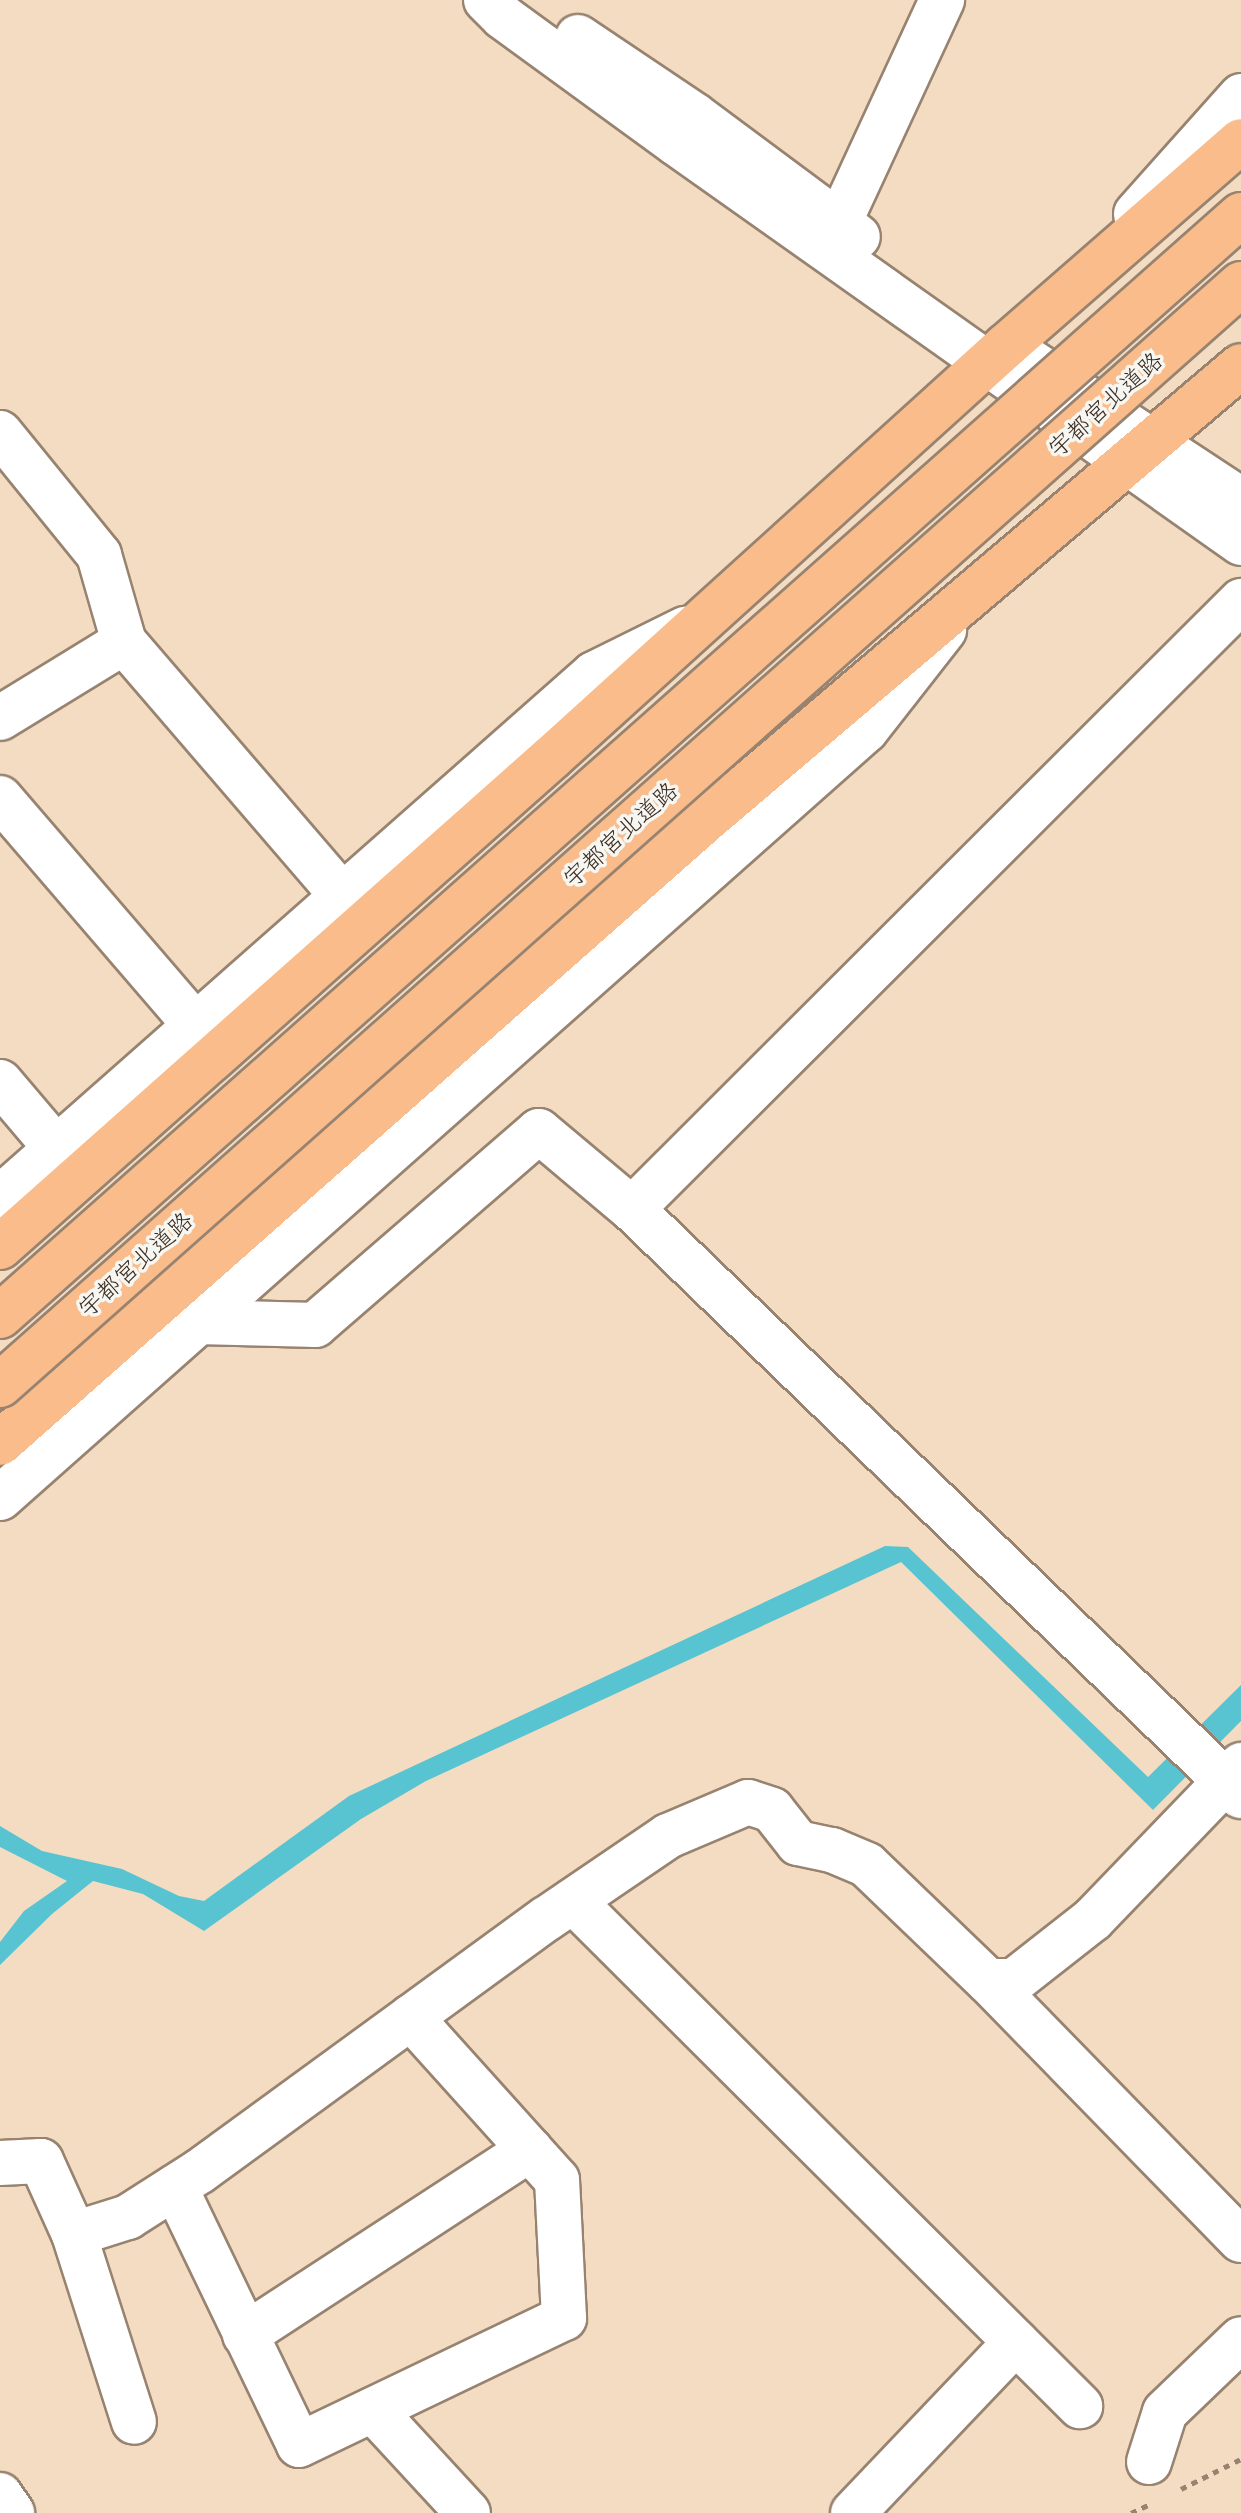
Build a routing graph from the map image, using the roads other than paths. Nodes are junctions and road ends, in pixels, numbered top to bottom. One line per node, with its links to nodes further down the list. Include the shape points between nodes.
1 (486, 0): 10 (street, via 663,134)
2 (523, 0): 7 (street, via 694,115)
3 (942, 0): 7 (street)
4 (1241, 96): 9 (street)
5 (1241, 141): 9 (highway)
6 (1241, 215): 30 (highway, bridge)
7 (839, 223): 10 (street)
8 (1241, 284): 32 (highway, 宇都宮北道路, bridge)
9 (1055, 303): 10 (highway)
10 (996, 355): 14 (street); 19 (highway)
11 (1241, 366): 14 (highway)
12 (1241, 374): 14 (street)
13 (0, 433): 20 (street, via 99,555)
14 (1153, 443): 15 (street); 16 (street); 17 (highway)
15 (1241, 500)
16 (1241, 543)
17 (973, 594): 31 (street, via 866,730); 33 (highway, via 707,819)
18 (1241, 601): 28 (street)
19 (703, 620): 23 (street, via 594,674); 29 (highway)
20 (124, 642): 21 (street); 23 (street)
21 (0, 718)
22 (0, 798): 24 (street)
23 (341, 894): 24 (street)
24 (195, 1025): 26 (street)
25 (0, 1082): 26 (street)
26 (56, 1148): 27 (street)
27 (0, 1198)
28 (632, 1209): 31 (street, via 539,1131 315,1325); 35 (street)
29 (0, 1247)
30 (0, 1316)
31 (199, 1322): 34 (street)
32 (0, 1385)
33 (0, 1443)
34 (0, 1498)
35 (1236, 1781): 37 (street, via 1093,1919 1014,1981)
36 (573, 1901): 37 (street, via 668,1836 748,1802 772,1810 798,1843 867,1865); 38 (street); 46 (street)
37 (988, 1981): 43 (street)
38 (410, 2017): 39 (street); 41 (street)
39 (530, 2149): 44 (street); 48 (street, via 557,2180 564,2318)
40 (0, 2163): 42 (street, via 41,2161)
41 (175, 2187): 42 (street, via 128,2217); 44 (street)
42 (74, 2234): 49 (street)
43 (1241, 2240)
44 (245, 2335): 48 (street, via 299,2445)
45 (1241, 2339): 50 (street, via 1165,2412)
46 (1016, 2342): 47 (street); 54 (street)
47 (1080, 2406)
48 (373, 2410): 53 (street)
49 (134, 2422)
50 (1160, 2485)
51 (0, 2495): 52 (street)
52 (12, 2513)
53 (468, 2513)
54 (853, 2513)

